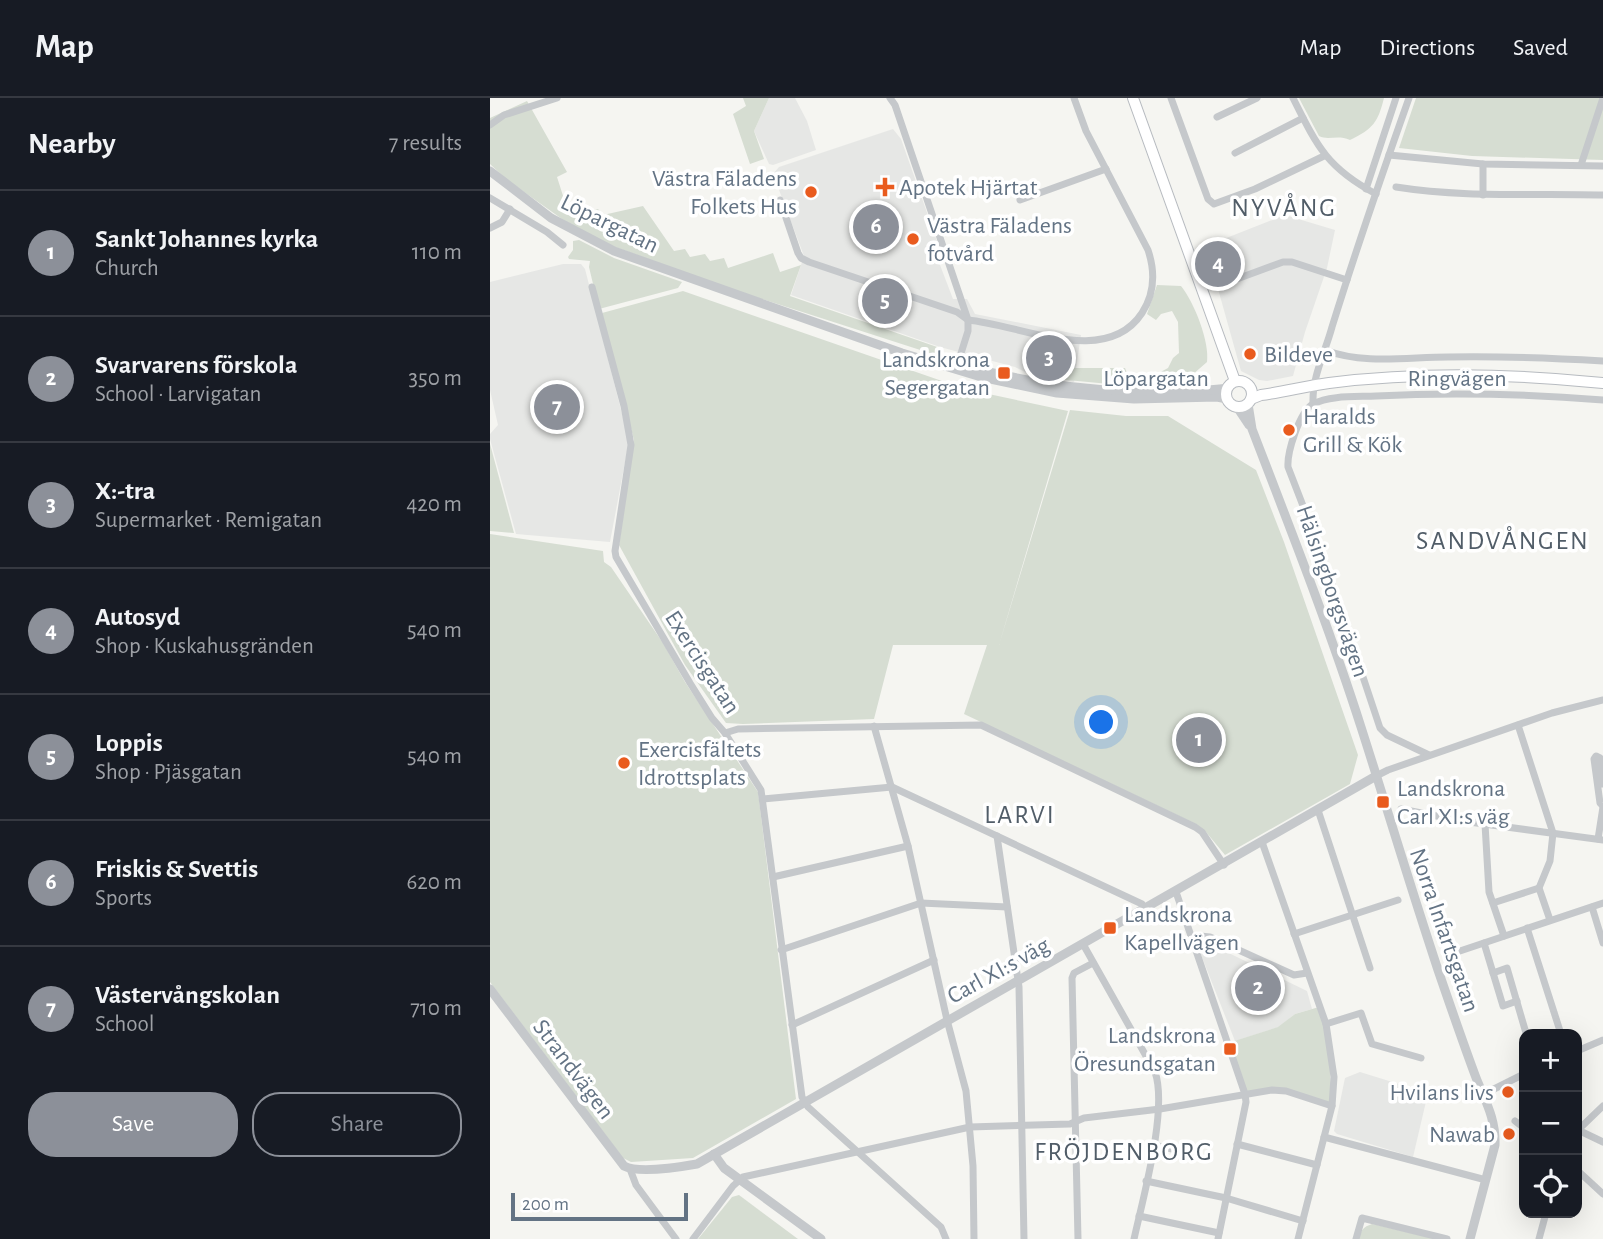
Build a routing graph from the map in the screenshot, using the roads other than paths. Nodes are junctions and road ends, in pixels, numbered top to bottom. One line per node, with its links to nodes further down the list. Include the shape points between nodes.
1 (557, 98): 13 (street, via 504,115)
2 (1074, 98): 22 (street)
3 (1133, 98): 45 (main road)
4 (1171, 98): 18 (street, via 1213,204)
5 (1257, 98): 10 (street)
6 (1293, 98): 11 (street)
7 (1396, 98): 14 (street)
8 (1409, 98): 15 (street)
9 (1603, 98): 20 (street)
10 (1217, 117)
11 (1303, 118): 16 (street); 18 (street)
12 (899, 123): 38 (street)
13 (490, 125)
14 (1385, 131): 15 (street); 25 (street)
15 (1396, 135): 17 (street)
16 (1235, 153)
17 (1389, 155): 19 (street); 26 (street)
18 (1324, 156): 25 (street)
19 (1483, 164): 20 (street); 27 (street)
20 (1581, 165): 21 (street)
21 (1603, 166)
22 (1106, 169): 31 (street); 38 (street, via 1148,250 1153,270 1152,291 1135,322 1116,335 1092,341)
23 (490, 171): 41 (street, Löpargatan, via 536,208 600,245)
24 (1396, 187): 27 (street)
25 (1366, 188): 26 (street)
26 (1376, 194): 35 (street)
27 (1483, 195): 28 (street)
28 (1603, 195)
29 (490, 198): 32 (street)
30 (780, 200): 38 (street, via 801,258 957,312)
31 (1020, 200)
32 (510, 209): 33 (street, via 502,222); 34 (street)
33 (490, 228)
34 (563, 245)
35 (1347, 280): 36 (street, via 1283,262); 39 (street)
36 (1226, 283)
37 (592, 287): 52 (street, Exercisgatan, via 631,445 616,557)
38 (968, 320): 41 (street)
39 (1325, 351): 40 (street, Ringvägen, via 1382,359); 43 (street)
40 (1603, 361)
41 (957, 367): 45 (street, Löpargatan, via 1057,386)
42 (1603, 383): 43 (main road, Ringvägen, via 1467,377)
43 (1312, 386): 44 (main road, Ringvägen); 47 (main road, Ringvägen); 48 (street)
44 (1251, 387): 45 (main road, via 1243,381); 47 (main road)
45 (1229, 390): 47 (main road, via 1231,405)
46 (1603, 400): 48 (street, Ringvägen, via 1421,394)
47 (1245, 404): 54 (street, Hälsingborgsvägen)
48 (1313, 404): 53 (street, Hälsingborgsvägen, via 1301,420 1287,457 1288,467 1380,728)
49 (1603, 700): 50 (street)
50 (1518, 725): 53 (street); 62 (street)
51 (874, 726): 52 (street); 56 (street); 67 (street, via 981,725 1195,827)
52 (725, 733): 57 (street, Exercisgatan)
53 (1429, 755): 54 (street)
54 (1376, 776): 60 (street, Carl XI:s väg); 107 (street, Norra Infartsgatan, via 1449,1004)
55 (1603, 784): 58 (street, via 1596,756)
56 (892, 787): 57 (street); 63 (street); 66 (street)
57 (763, 799): 68 (street, Exercisgatan)
58 (1603, 807): 64 (street)
59 (1401, 809): 61 (street)
60 (1318, 810): 65 (street, Carl XI:s väg); 78 (street)
61 (1485, 824): 62 (street); 73 (street)
62 (1553, 833): 64 (street); 69 (street, via 1550,861)
63 (998, 836): 75 (street); 77 (street)
64 (1601, 839)
65 (1262, 842): 67 (street, Carl XI:s väg); 81 (street)
66 (908, 846): 68 (street); 72 (street)
67 (1224, 865): 70 (street, Carl XI:s väg)
68 (773, 877): 87 (street, Exercisgatan)
69 (1539, 888): 73 (street); 79 (street)
70 (1176, 892): 77 (street, Carl XI:s väg); 83 (street)
71 (1398, 900): 78 (street)
72 (921, 903): 75 (street); 87 (street); 89 (street)
73 (1493, 903): 82 (street)
74 (1603, 903): 76 (street)
75 (1007, 907): 94 (street)
76 (1592, 907): 79 (street); 85 (street)
77 (1145, 909): 86 (street, Carl XI:s väg)
78 (1352, 916): 81 (street); 91 (street)
79 (1550, 920): 80 (street)
80 (1527, 928): 82 (street); 101 (street)
81 (1294, 934): 93 (street)
82 (1504, 936): 84 (street)
83 (1193, 939): 93 (street, via 1210,937 1294,975); 106 (street)
84 (1484, 943): 88 (street); 92 (street)
85 (1603, 943)
86 (1083, 944): 90 (street); 94 (street, Carl XI:s väg)
87 (782, 950): 99 (street, Exercisgatan)
88 (1448, 955)
89 (934, 960): 97 (street); 99 (street)
90 (1093, 963): 111 (street, via 1155,1072); 113 (street, via 1072,978)
91 (1370, 968)
92 (1493, 972): 96 (street, via 1507,968); 96 (street, via 1503,1006)
93 (1307, 973): 98 (street)
94 (1019, 980): 97 (street, Carl XI:s väg); 116 (street)
95 (491, 991): 128 (street, Strandvägen, via 615,1157)
96 (1517, 1001): 100 (street)
97 (947, 1020): 108 (street, Carl XI:s väg); 117 (street, via 966,1091)
98 (1326, 1024): 104 (street, via 1361,1013 1372,1044); 110 (street, via 1334,1077)
99 (792, 1026): 108 (street, Exercisgatan)
100 (1525, 1029)
101 (1559, 1029)
102 (1603, 1040): 103 (street)
103 (1582, 1049)
104 (1421, 1058)
105 (1519, 1076): 107 (street)
106 (1245, 1094): 110 (street, via 1279,1090); 111 (street); 122 (street)
107 (1484, 1094): 131 (street, Norra Infartsgatan, via 1496,1129)
108 (804, 1102): 124 (street); 125 (street, Carl XI:s väg)
109 (1603, 1105): 112 (street)
110 (1332, 1106): 120 (street)
111 (1160, 1109): 113 (street); 123 (street)
112 (1599, 1113): 118 (street)
113 (1077, 1121): 116 (street); 145 (street)
114 (1515, 1121): 115 (street)
115 (1519, 1124)
116 (1022, 1126): 117 (street); 144 (street)
117 (970, 1127): 124 (street); 143 (street)
118 (1582, 1127)
119 (1582, 1132): 121 (street)
120 (1324, 1137): 127 (street); 131 (street)
121 (1603, 1142)
122 (1237, 1144): 127 (street); 134 (street)
123 (1153, 1145): 126 (street); 132 (street)
124 (860, 1153): 130 (street); 142 (street, via 941,1227)
125 (715, 1154): 128 (street, Carl XI:s väg, via 697,1164); 130 (street)
126 (1196, 1154)
127 (1317, 1165): 137 (street)
128 (631, 1169): 139 (street, via 636,1185)
129 (1582, 1175): 133 (street)
130 (739, 1180): 140 (street); 141 (street)
131 (1486, 1180): 150 (street, Norra Infartsgatan)
132 (1146, 1181): 134 (street); 135 (street)
133 (1603, 1194)
134 (1226, 1198): 137 (street); 138 (street)
135 (1139, 1216): 138 (street); 146 (street)
136 (1545, 1218): 151 (street)
137 (1303, 1221): 147 (street)
138 (1219, 1236)
139 (676, 1239)
140 (693, 1239)
141 (821, 1239)
142 (946, 1239)
143 (974, 1239)
144 (1024, 1239)
145 (1078, 1239)
146 (1134, 1239)
147 (1298, 1239)
148 (1356, 1239): 149 (street, via 1362,1218)
149 (1447, 1239)
150 (1471, 1239)
151 (1539, 1239)

